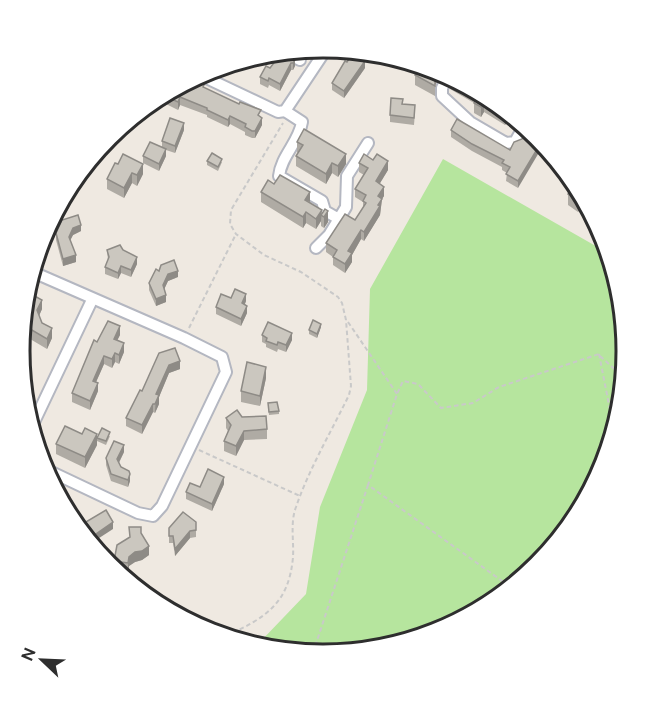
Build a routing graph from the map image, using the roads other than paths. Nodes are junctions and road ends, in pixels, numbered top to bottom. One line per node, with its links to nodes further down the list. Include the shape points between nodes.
1 (321, 57): 4 (street)
2 (211, 80): 4 (street)
3 (444, 84): 5 (street, via 442,96 470,122 506,143 515,142)
4 (287, 113): 7 (street, via 302,122 301,131 280,165 279,176 321,201 325,212)
5 (520, 133)
6 (368, 143): 7 (street, via 347,176 346,207)
7 (339, 219): 8 (street)
8 (316, 248)
9 (40, 275): 10 (street)
10 (92, 300): 11 (street); 12 (street, via 222,357 226,372 162,506 153,516 138,513)
11 (37, 415)
12 (57, 474)

